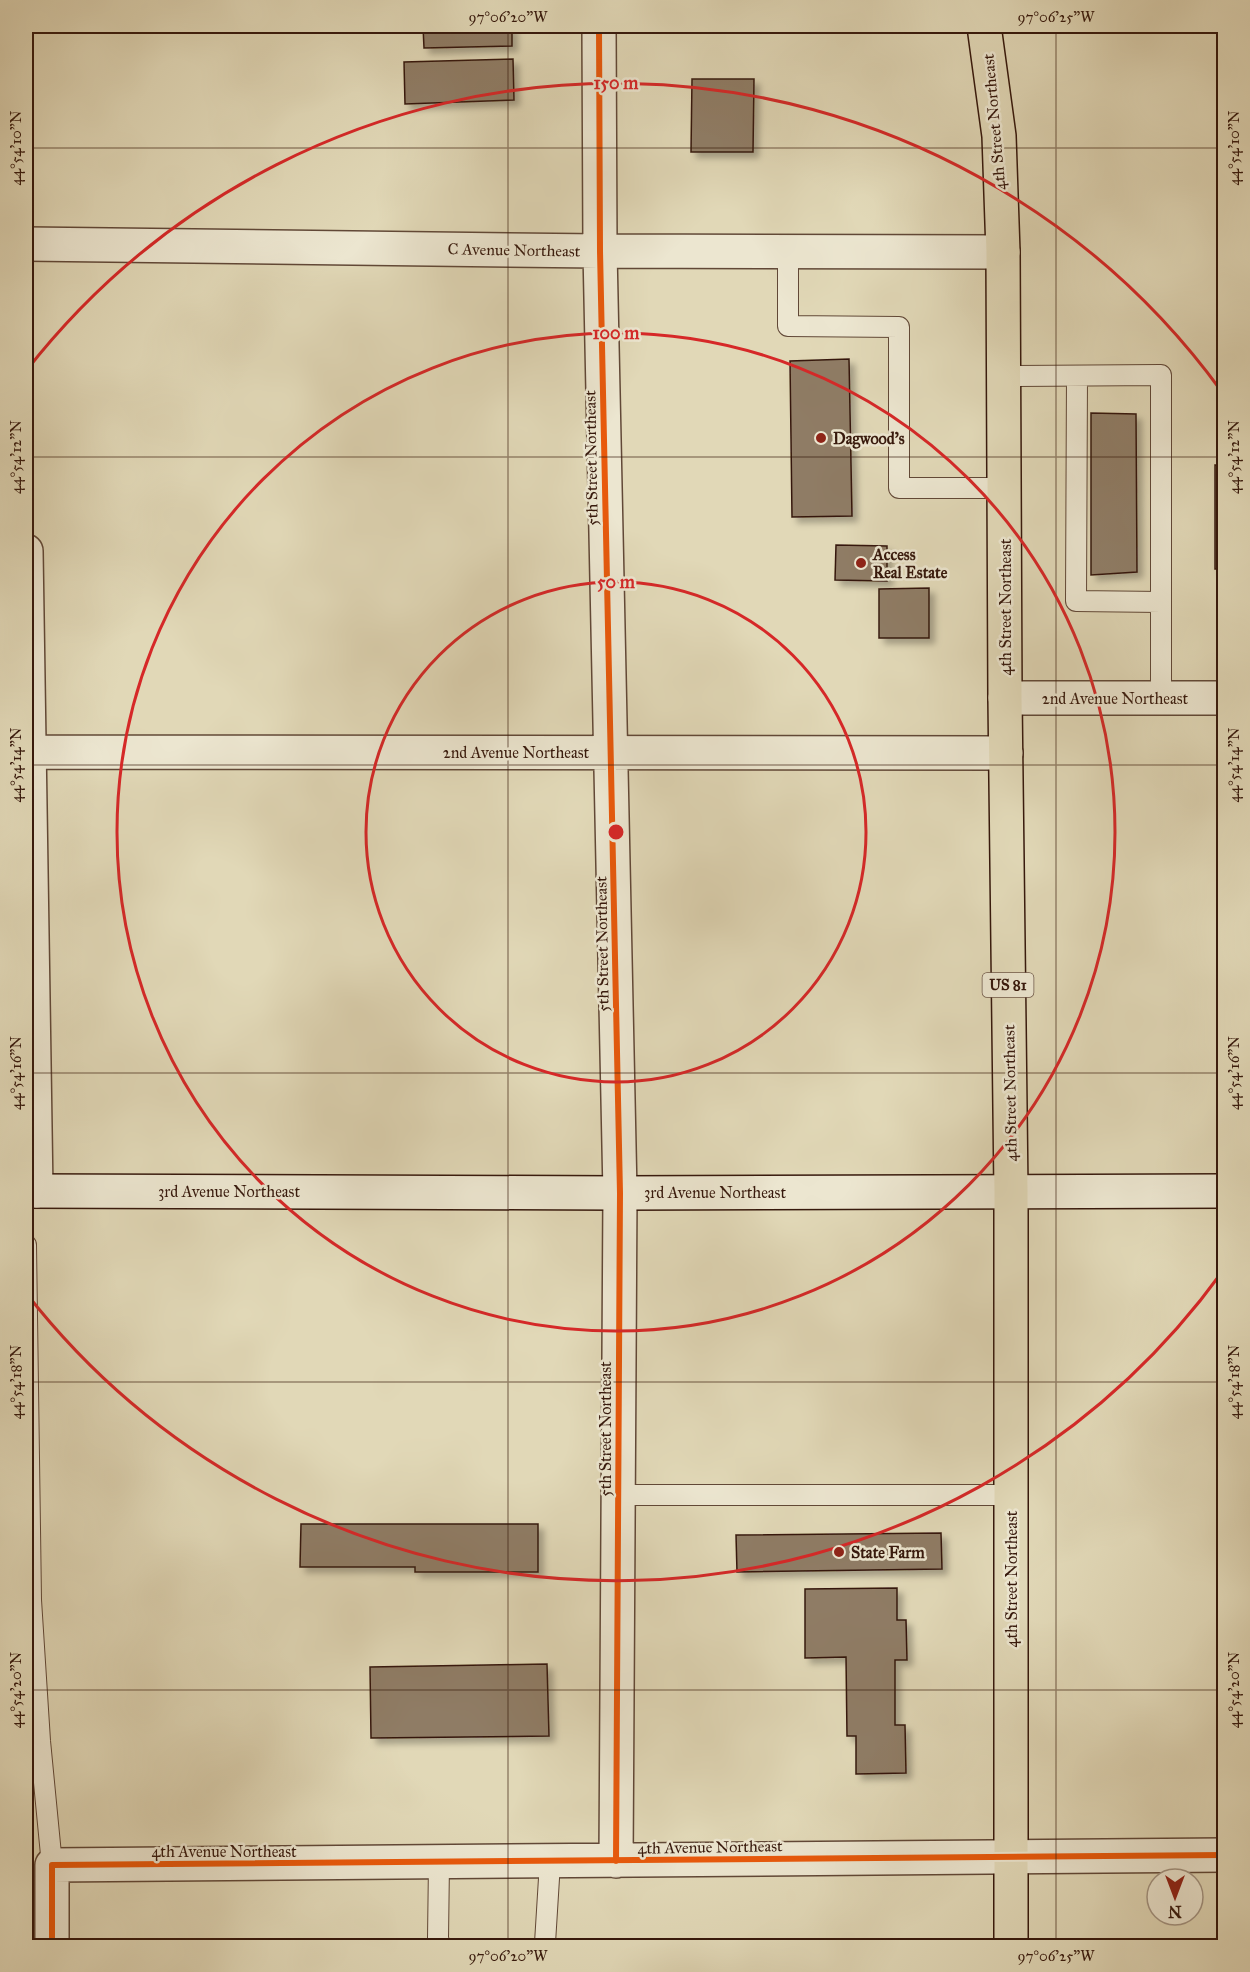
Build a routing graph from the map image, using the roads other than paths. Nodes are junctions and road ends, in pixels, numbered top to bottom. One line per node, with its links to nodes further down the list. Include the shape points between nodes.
1 (599, 26): 4 (street, 5th Street Northeast)
2 (984, 26): 6 (main road, 4th Street Northeast / US 81, via 999,136)
3 (26, 243): 4 (street, C Avenue Northeast)
4 (600, 251): 5 (street, C Avenue Northeast); 16 (street, 5th Street Northeast)
5 (788, 251): 6 (street, C Avenue Northeast); 9 (lane, via 788,326 899,327 899,488)
6 (1003, 252): 7 (main road, 4th Street Northeast / US 81)
7 (1004, 376): 8 (lane); 9 (main road, 4th Street Northeast / US 81)
8 (1077, 376): 11 (lane, via 1076,601); 11 (lane, via 1161,375)
9 (1004, 488): 12 (main road, 4th Street Northeast / US 81)
10 (26, 551): 15 (street)
11 (1161, 602): 13 (lane)
12 (1005, 698): 13 (street, 2nd Avenue Northeast); 17 (main road, 4th Street Northeast / US 81)
13 (1161, 698): 14 (street, 2nd Avenue Northeast)
14 (1224, 698)
15 (28, 752): 16 (street, 2nd Avenue Northeast); 18 (street)
16 (611, 752): 17 (street, 2nd Avenue Northeast); 21 (street, 5th Street Northeast)
17 (1006, 753): 19 (main road, 4th Street Northeast / US 81)
18 (31, 1191): 21 (street, 3rd Avenue Northeast)
19 (1011, 1191): 20 (street, 3rd Avenue Northeast); 21 (street, 3rd Avenue Northeast); 24 (main road, 4th Street Northeast / US 81)
20 (1224, 1191)
21 (620, 1193): 23 (street, 5th Street Northeast)
22 (26, 1245): 30 (lane, via 31,1600)
23 (618, 1495): 24 (lane); 27 (street, 5th Street Northeast)
24 (1011, 1495): 26 (main road, 4th Street Northeast / US 81)
25 (1224, 1855): 26 (street, 4th Avenue Northeast)
26 (1011, 1858): 27 (street, 4th Avenue Northeast); 34 (main road, 4th Street Northeast / US 81)
27 (616, 1861): 28 (street, 4th Avenue Northeast)
28 (550, 1862): 29 (street, 4th Avenue Northeast); 33 (lane)
29 (439, 1863): 30 (street, 4th Avenue Northeast); 32 (lane)
30 (52, 1866): 31 (street)
31 (52, 1947)
32 (440, 1947)
33 (543, 1947)
34 (1011, 1947)

